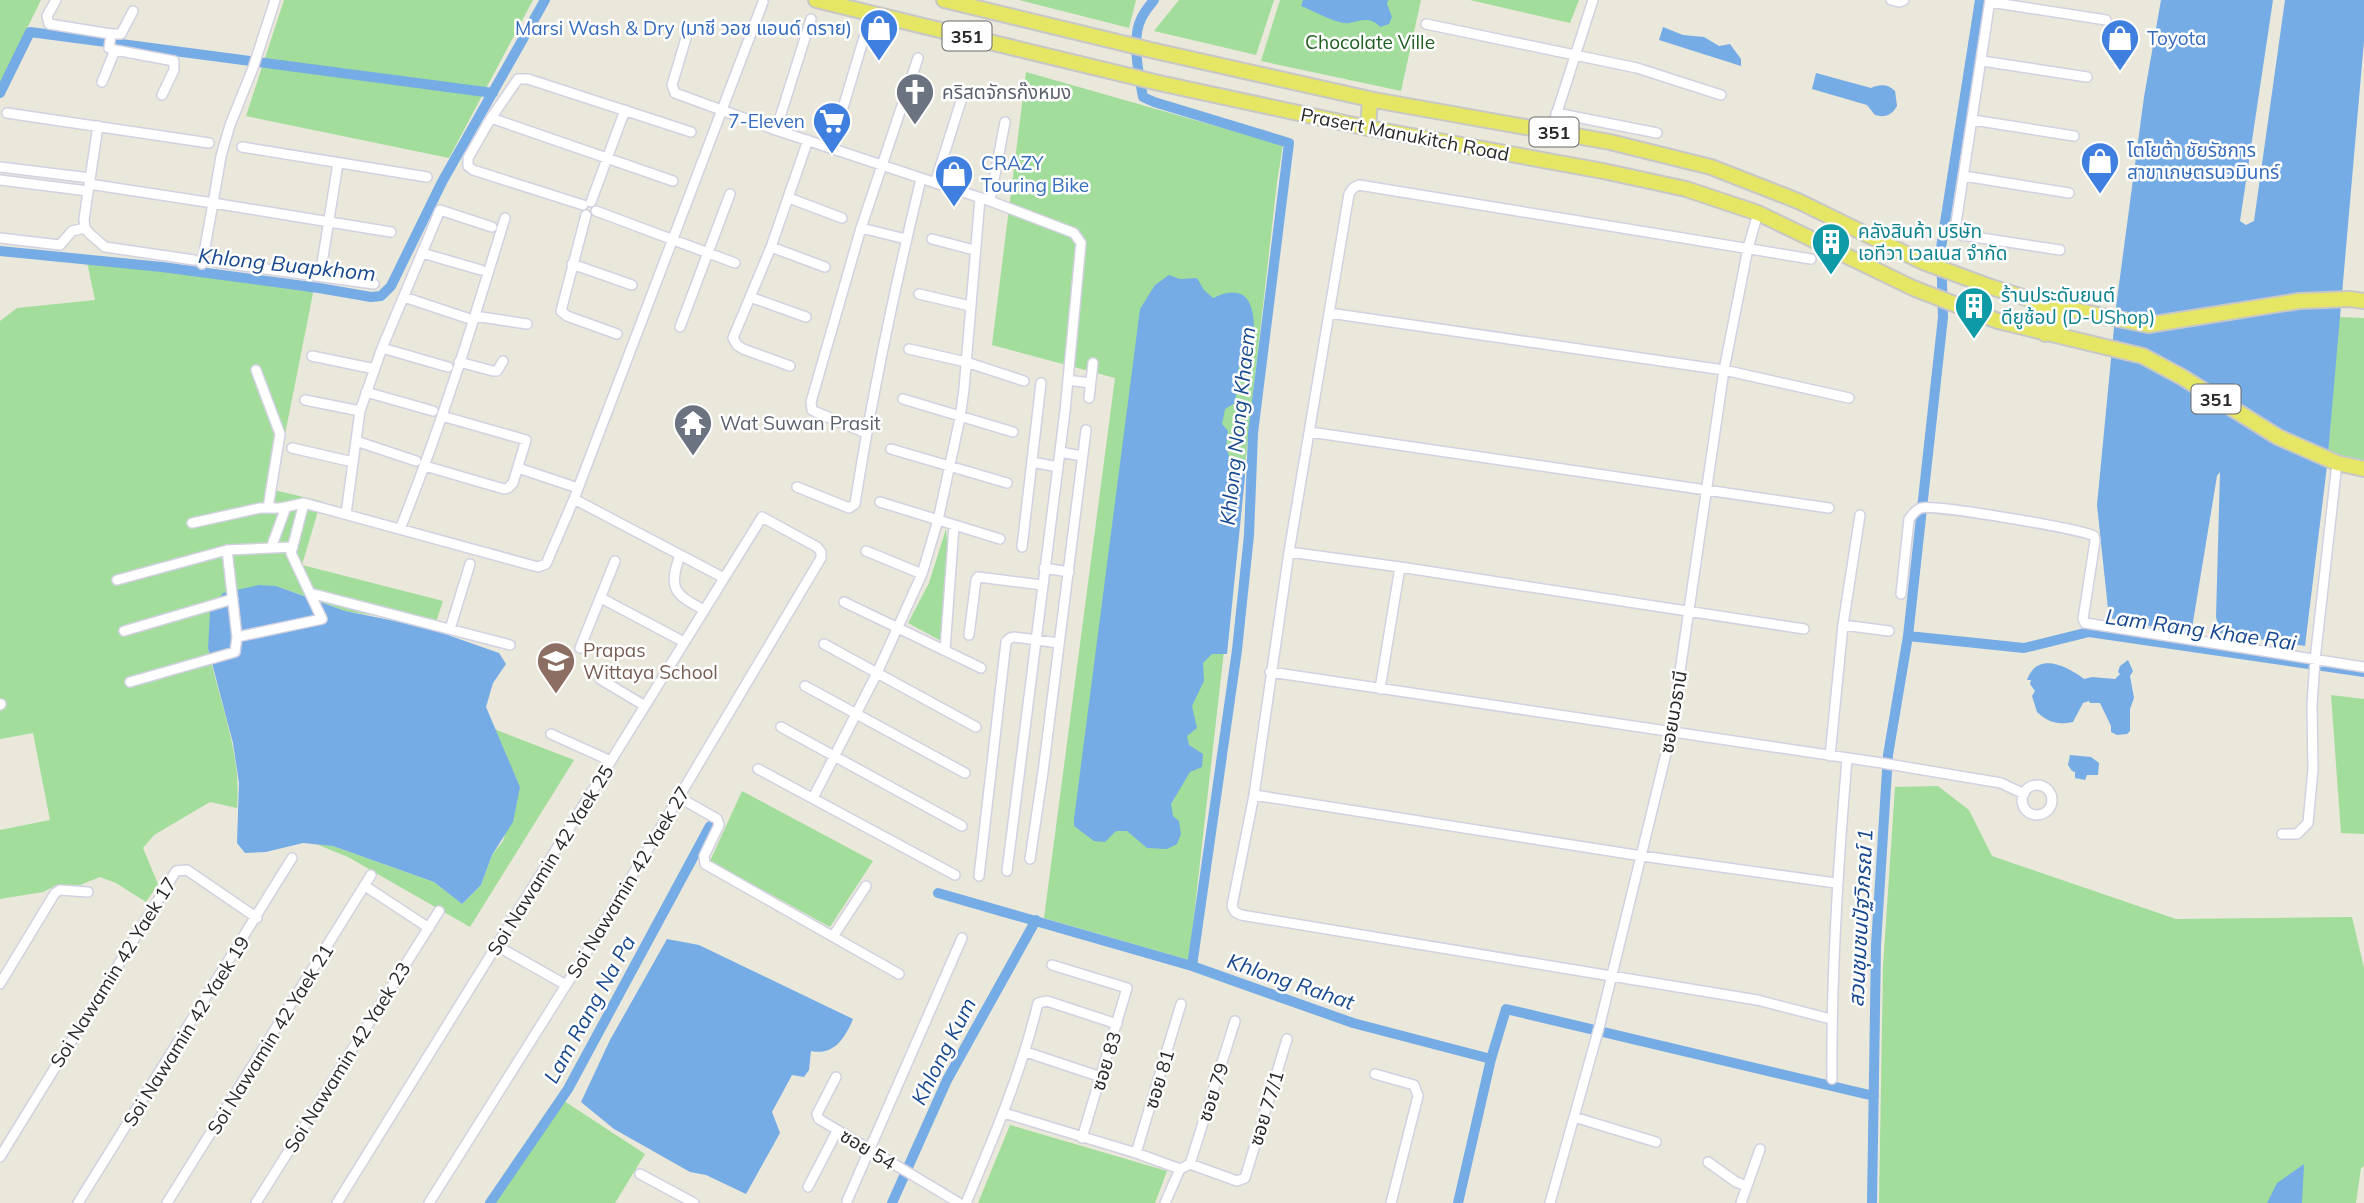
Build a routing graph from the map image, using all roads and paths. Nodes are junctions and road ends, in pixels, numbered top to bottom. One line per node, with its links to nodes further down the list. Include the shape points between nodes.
1 (56, 0): 16 (street, via 47,16 49,24)
2 (275, 0): 60 (street, via 230,125)
3 (816, 0): 11 (main road, Prasert Manukitch Road / 351)
4 (944, 0): 24 (main road, Prasert Manukitch Road / 351)
5 (1592, 0): 17 (street)
6 (1891, 0): 7 (street)
7 (1904, 0)
8 (1990, 1): 13 (street); 19 (street)
9 (763, 2): 27 (street)
10 (133, 11): 16 (street)
11 (871, 14): 34 (main road, Prasert Manukitch Road / 351); 43 (street)
12 (811, 19): 35 (street)
13 (2106, 20)
14 (1426, 24): 17 (street)
15 (689, 28): 27 (street, via 671,89)
16 (111, 43): 21 (street); 22 (street, via 174,61)
17 (1574, 54): 23 (street); 29 (street)
18 (918, 58): 46 (street)
19 (1982, 61): 20 (street); 31 (street)
20 (2087, 77)
21 (102, 82)
22 (162, 95)
23 (1721, 95)
24 (1370, 99): 34 (main road); 36 (main road, Prasert Manukitch Road / 351)
25 (961, 101): 53 (street)
26 (625, 110): 30 (street, via 523,78 515,81); 37 (street); 44 (street)
27 (722, 110): 35 (street); 71 (street)
28 (7, 113): 33 (street)
29 (1556, 113): 36 (street); 38 (street)
30 (491, 118): 44 (street); 61 (street, via 468,158 470,169)
31 (1973, 120): 39 (street); 48 (street)
32 (1005, 122): 59 (street)
33 (99, 126): 41 (street); 54 (street)
34 (1368, 128): 62 (main road, Prasert Manukitch Road / 351, via 1675,186)
35 (776, 130): 40 (street)
36 (1551, 131): 85 (main road, Prasert Manukitch Road / 351, via 1712,167 1798,201)
37 (691, 132)
38 (1657, 133)
39 (2074, 136)
40 (808, 140): 43 (street); 57 (street)
41 (209, 143)
42 (242, 147): 45 (street)
43 (831, 148): 46 (street)
44 (607, 157): 52 (street); 61 (street)
45 (338, 163): 49 (street); 65 (street)
46 (880, 165): 50 (street); 68 (street)
47 (0, 167): 54 (street)
48 (1964, 176): 55 (street); 77 (street, via 1957,234)
49 (427, 177)
50 (921, 179): 53 (street); 72 (street)
51 (0, 180): 54 (street)
52 (673, 181)
53 (935, 183): 58 (street)
54 (89, 184): 60 (street); 67 (street)
55 (2069, 193)
56 (730, 194): 79 (street)
57 (789, 198): 64 (street); 74 (street)
58 (980, 198): 59 (street); 76 (street)
59 (990, 201): 114 (street, via 1079,237)
60 (213, 203): 65 (street); 67 (street, via 198,262 105,247)
61 (590, 206): 71 (street); 83 (street, via 593,214 586,215)
62 (1758, 213): 75 (street, ซอยนวธานี); 101 (main road, Prasert Manukitch Road / 351, via 1939,298)
63 (505, 218): 96 (street)
64 (842, 218)
65 (329, 221): 69 (street); 87 (street)
66 (492, 227): 78 (street, via 440,209)
67 (85, 228): 70 (street, via 72,231 60,246)
68 (861, 228): 72 (street); 129 (street, via 811,407)
69 (391, 232)
70 (0, 239)
71 (672, 239): 79 (street); 146 (street)
72 (906, 239): 129 (street)
73 (932, 239): 76 (street)
74 (771, 247): 84 (street); 92 (street)
75 (1748, 248): 80 (street); 95 (street, via 1359,185 1349,194); 113 (street, ซอยนวธานี)
76 (974, 250): 94 (street)
77 (2060, 250)
78 (422, 253): 86 (street); 91 (street)
79 (708, 253): 82 (street); 99 (street)
80 (1811, 259)
81 (215, 262): 87 (street)
82 (735, 263)
83 (572, 264): 89 (street); 100 (street, via 561,311)
84 (825, 267)
85 (1940, 269): 93 (main road, Prasert Manukitch Road / 351, via 2049,305 2148,325 2299,301); 101 (main road, via 2060,319 2059,328)
86 (481, 270)
87 (320, 276): 88 (street)
88 (374, 284)
89 (632, 285)
90 (919, 294): 94 (street)
91 (404, 297): 96 (street); 102 (street)
92 (750, 297): 97 (street); 109 (street, via 735,342)
93 (2357, 300)
94 (970, 306): 107 (street)
95 (1329, 313): 113 (street); 128 (street)
96 (471, 317): 98 (street); 106 (street)
97 (806, 317)
98 (527, 324)
99 (680, 327)
100 (617, 334)
101 (2045, 334): 136 (main road, Prasert Manukitch Road / 351, via 2143,356 2278,437)
102 (382, 348): 110 (street); 111 (street)
103 (909, 349): 107 (street)
104 (312, 356): 111 (street)
105 (503, 361): 106 (street, via 493,372)
106 (459, 362): 124 (street)
107 (966, 362): 115 (street); 125 (street)
108 (1093, 363): 117 (street)
109 (790, 366)
110 (448, 368)
111 (374, 369): 118 (street)
112 (256, 370): 152 (street, via 280,434)
113 (1724, 370): 120 (street); 147 (street, ซอยนวธานี)
114 (1068, 380): 117 (street); 133 (street)
115 (1024, 381)
116 (1041, 383): 138 (street)
117 (1090, 383): 119 (street)
118 (366, 392): 123 (street); 124 (street)
119 (1089, 398)
120 (1849, 398)
121 (903, 399): 125 (street)
122 (304, 400): 123 (street)
123 (359, 411): 130 (street)
124 (437, 413): 139 (street); 142 (street, via 526,440)
125 (960, 418): 127 (street); 140 (street)
126 (1086, 430): 134 (street)
127 (1013, 432)
128 (1310, 432): 147 (street); 166 (street)
129 (866, 433): 145 (street, via 853,507)
130 (356, 441): 135 (street); 137 (street)
131 (292, 448): 137 (street)
132 (891, 449): 140 (street)
133 (1060, 452): 134 (street); 141 (street)
134 (1082, 456): 173 (street)
135 (416, 461)
136 (2334, 461): 143 (main road, Prasert Manukitch Road / 351); 200 (street)
137 (353, 462): 154 (street)
138 (1032, 462): 141 (street); 162 (street)
139 (425, 466): 142 (street, via 504,489 511,486); 159 (street)
140 (948, 466): 144 (street); 156 (street)
141 (1058, 467): 172 (street)
142 (518, 468): 146 (street)
143 (2364, 469)
144 (1007, 483)
145 (797, 486)
146 (579, 488): 148 (street)
147 (1705, 489): 153 (street); 184 (street, ซอยนวธานี)
148 (575, 499): 159 (street, via 543,566); 167 (street)
149 (880, 502): 156 (street)
150 (304, 503): 151 (street); 154 (street); 161 (street)
151 (286, 507): 152 (street); 163 (street)
152 (268, 508): 157 (street)
153 (1829, 508)
154 (346, 514): 159 (street)
155 (1860, 514): 185 (street)
156 (938, 520): 158 (street); 174 (street)
157 (192, 523)
158 (954, 526): 160 (street); 199 (street)
159 (400, 529)
160 (1000, 539)
161 (293, 547): 163 (street); 178 (street, via 291,553)
162 (1022, 547)
163 (271, 548): 164 (street)
164 (227, 550): 176 (street); 181 (street)
165 (866, 551): 174 (street)
166 (1289, 552): 171 (street); 203 (street)
167 (680, 555): 175 (street); 183 (street, via 674,588)
168 (821, 558): 175 (street, Soi Nawamin 42 Yaek 25, via 817,547 762,517); 224 (street, Soi Nawamin 42 Yaek 27)
169 (615, 561): 180 (street)
170 (470, 564): 187 (street)
171 (1400, 567): 184 (street); 208 (street)
172 (1044, 568): 173 (street); 177 (street)
173 (1069, 572): 195 (street)
174 (922, 574): 186 (street)
175 (724, 578): 183 (street, Soi Nawamin 42 Yaek 25)
176 (117, 580)
177 (1042, 585): 191 (street, via 978,577); 193 (street)
178 (310, 593): 187 (street); 192 (street, via 322,619)
179 (1901, 594): 200 (street, via 1909,519 1921,508 1976,513 2094,536 2085,623)
180 (601, 598): 194 (street); 198 (street)
181 (233, 599): 189 (street); 192 (street)
182 (844, 602): 186 (street)
183 (704, 610): 194 (street, Soi Nawamin 42 Yaek 25)
184 (1689, 613): 188 (street); 213 (street, ซอยนวธานี)
185 (1843, 625): 190 (street); 216 (street)
186 (899, 627): 199 (street); 204 (street)
187 (450, 629): 197 (street)
188 (1804, 629)
189 (124, 631)
190 (1889, 631)
191 (970, 635)
192 (237, 637): 206 (street, via 235,652)
193 (1034, 639): 195 (street); 230 (street); 233 (street, via 1014,637 1006,642)
194 (684, 642): 209 (street, Soi Nawamin 42 Yaek 25)
195 (1059, 643): 229 (street)
196 (824, 644): 204 (street)
197 (510, 645)
198 (580, 648)
199 (945, 650): 202 (street)
200 (2314, 665): 201 (street); 226 (street, via 2308,823 2297,834)
201 (2364, 667)
202 (981, 668)
203 (1270, 672): 208 (street); 222 (street)
204 (877, 673): 210 (street); 212 (street)
205 (600, 679): 209 (street)
206 (130, 682)
207 (805, 687): 210 (street)
208 (1380, 689): 213 (street)
209 (645, 706): 218 (street, Soi Nawamin 42 Yaek 25)
210 (856, 714): 215 (street); 220 (street)
211 (781, 727): 215 (street)
212 (976, 727)
213 (1671, 733): 216 (street); 227 (street, ซอยนวธานี)
214 (551, 734): 218 (street)
215 (834, 756): 223 (street); 225 (street)
216 (1829, 756): 217 (street)
217 (1847, 759): 221 (street, via 2001,783); 234 (street)
218 (611, 761): 243 (street, Soi Nawamin 42 Yaek 25)
219 (758, 769): 223 (street)
220 (965, 774)
221 (2024, 794)
222 (1254, 796): 227 (street); 246 (street, via 1235,912)
223 (813, 798): 232 (street)
224 (680, 799): 241 (street, via 717,819 705,864); 248 (street, Soi Nawamin 42 Yaek 27)
225 (962, 826)
226 (2281, 834)
227 (1642, 856): 234 (street); 246 (street, ซอยนวธานี)
228 (292, 858): 239 (street, Soi Nawamin 42 Yaek 19)
229 (1030, 859)
230 (1007, 872)
231 (371, 875): 235 (street, Soi Nawamin 42 Yaek 21)
232 (955, 875)
233 (979, 876)
234 (1836, 883): 250 (street)
235 (365, 886): 240 (street); 276 (street, Soi Nawamin 42 Yaek 21)
236 (866, 886): 241 (street)
237 (88, 892): 247 (street, via 55,893)
238 (439, 911): 240 (street, Soi Nawamin 42 Yaek 23)
239 (257, 918): 267 (street, Soi Nawamin 42 Yaek 17, via 187,870 176,871); 275 (street, Soi Nawamin 42 Yaek 19)
240 (429, 928): 277 (street, Soi Nawamin 42 Yaek 23)
241 (834, 935): 245 (street)
242 (962, 939): 265 (street)
243 (496, 946): 248 (street); 278 (street, Soi Nawamin 42 Yaek 25)
244 (1052, 965): 252 (street, ซอย 83, via 1124,986 1127,992)
245 (899, 974)
246 (1611, 975): 250 (street, via 1757,1000); 260 (street, ซอยนวธานี)
247 (0, 984)
248 (566, 985): 279 (street, Soi Nawamin 42 Yaek 27)
249 (1181, 1004): 266 (street, ซอย 81)
250 (1831, 1019): 258 (street)
251 (1236, 1021): 269 (street, ซอย 79)
252 (1117, 1024): 254 (street, via 1042,1001); 257 (street, ซอย 83)
253 (1287, 1040): 269 (street, ซอย 77/1, via 1245,1178 1237,1181)
254 (1026, 1052): 257 (street); 259 (street)
255 (1375, 1074): 283 (street, via 1418,1090)
256 (836, 1077): 261 (street, ซอย 54, via 817,1114)
257 (1101, 1077): 262 (street, ซอย 83)
258 (1832, 1079)
259 (1004, 1113): 262 (street); 281 (street)
260 (1574, 1117): 263 (street); 284 (street, ซอยนวธานี)
261 (837, 1130): 265 (street, ซอย 54); 273 (street)
262 (1082, 1138): 266 (street)
263 (1656, 1142)
264 (1760, 1149): 272 (street)
265 (870, 1150): 274 (street); 281 (street, ซอย 54)
266 (1136, 1153): 270 (street)
267 (0, 1157)
268 (1708, 1163): 272 (street)
269 (1190, 1164): 270 (street)
270 (1180, 1169): 282 (street)
271 (640, 1174): 280 (street)
272 (1747, 1186): 285 (street)
273 (808, 1187)
274 (847, 1201)
275 (78, 1203)
276 (167, 1203)
277 (256, 1203)
278 (337, 1203)
279 (429, 1203)
280 (694, 1203)
281 (959, 1203)
282 (1166, 1203)
283 (1391, 1203)
284 (1550, 1203)
285 (1741, 1203)

